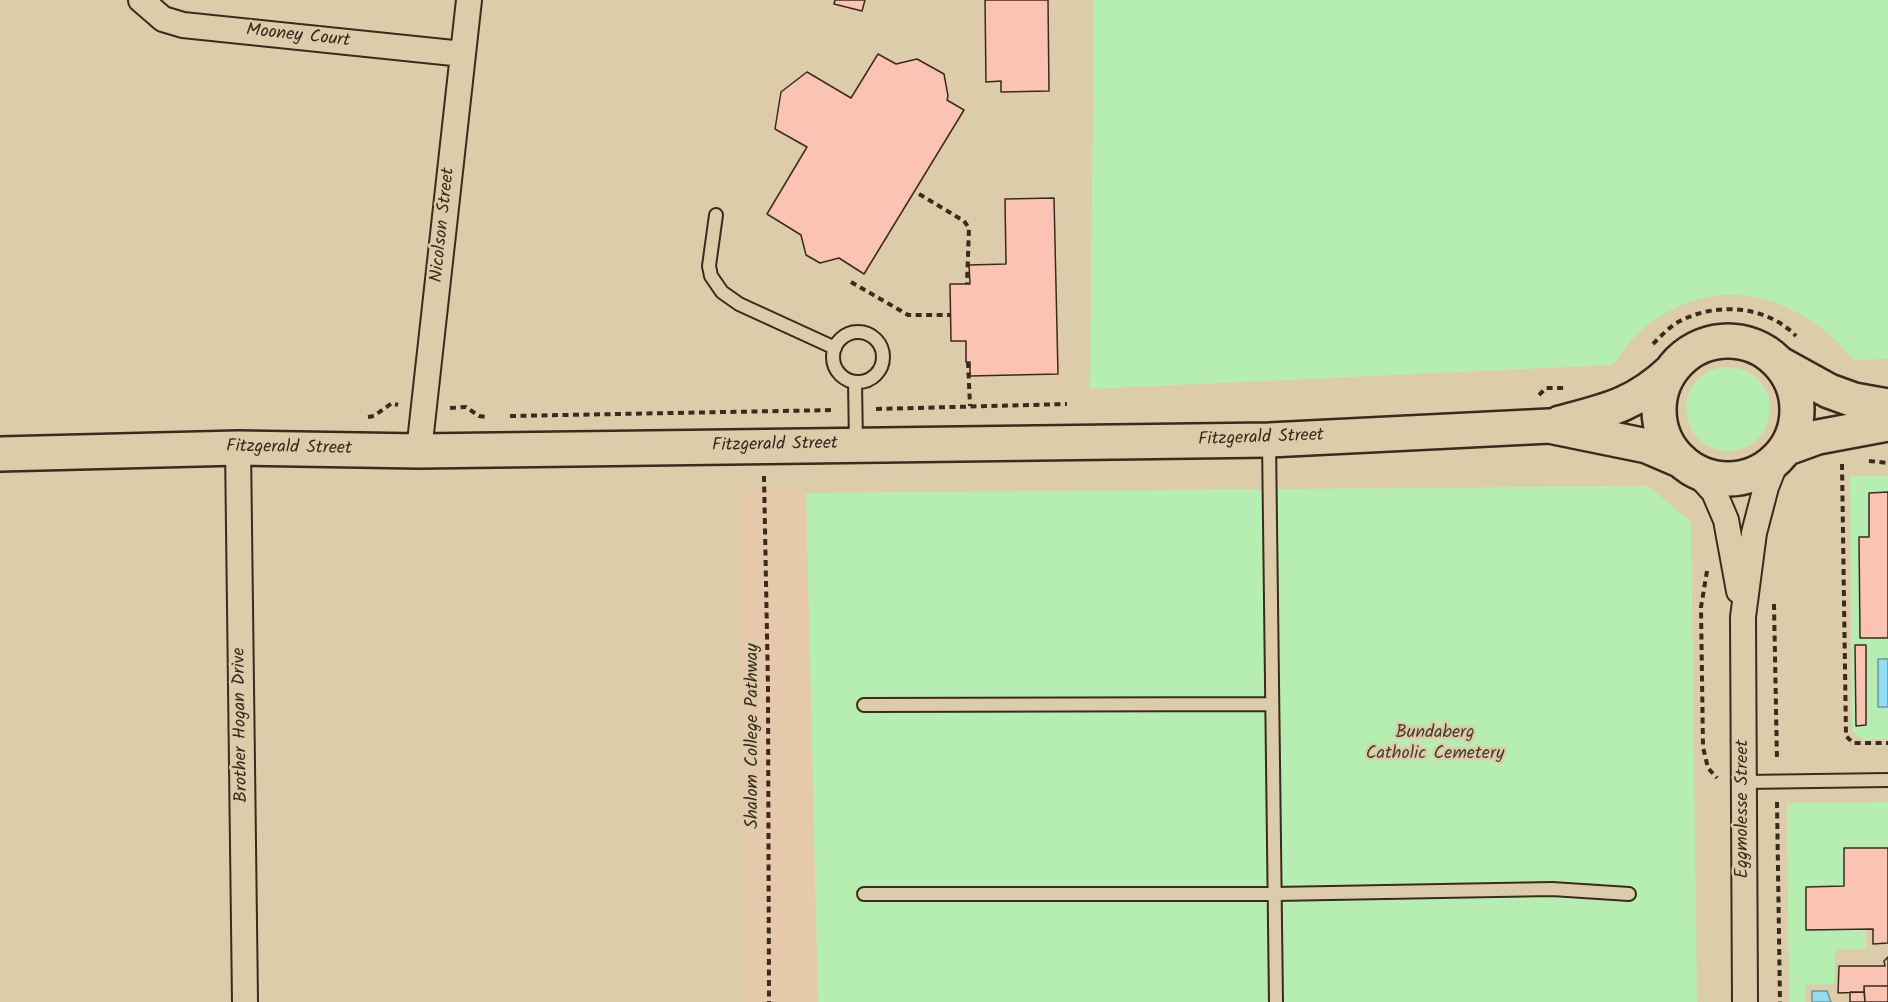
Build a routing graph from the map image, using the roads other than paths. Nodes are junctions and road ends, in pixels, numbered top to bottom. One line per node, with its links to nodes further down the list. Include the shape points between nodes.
1 (141, 0): 3 (street, Mooney Court, via 163,19 183,25)
2 (469, 0): 3 (street, Nicolson Street)
3 (463, 54): 15 (street, Nicolson Street)
4 (716, 215): 5 (lane, via 709,266 722,292 739,304)
5 (835, 348): 8 (lane, via 837,370); 8 (lane, via 852,332 867,333 879,341 884,356 878,372 864,382)
6 (1790, 352): 7 (street, via 1767,352 1733,341 1716,342 1699,347); 9 (street, via 1829,391); 17 (street, via 1795,424)
7 (1671, 370): 11 (street, via 1653,388 1630,402); 18 (street, via 1662,388 1661,428 1669,446)
8 (855, 382): 13 (lane)
9 (1888, 406)
10 (1888, 424): 17 (street, via 1818,437)
11 (1549, 426): 12 (street, Fitzgerald Street); 18 (street, via 1647,446)
12 (1269, 440): 13 (street, Fitzgerald Street); 21 (lane)
13 (856, 445): 15 (street, Fitzgerald Street)
14 (238, 448): 15 (street, Fitzgerald Street); 16 (street, Fitzgerald Street); 27 (street, Brother Hogan Drive)
15 (419, 451)
16 (0, 454)
17 (1781, 454): 18 (street, via 1759,472 1737,478 1716,478); 19 (street, via 1766,487 1754,533)
18 (1688, 466): 19 (street, via 1714,492 1726,520)
19 (1743, 617): 23 (street, Eggmolesse Street)
20 (864, 705): 21 (lane)
21 (1272, 705): 25 (lane)
22 (1888, 780): 23 (lane)
23 (1744, 782): 29 (street, Eggmolesse Street)
24 (864, 894): 25 (lane)
25 (1275, 894): 26 (lane, via 1552,889); 28 (lane)
26 (1629, 894)
27 (245, 1002)
28 (1276, 1002)
29 (1745, 1002)

